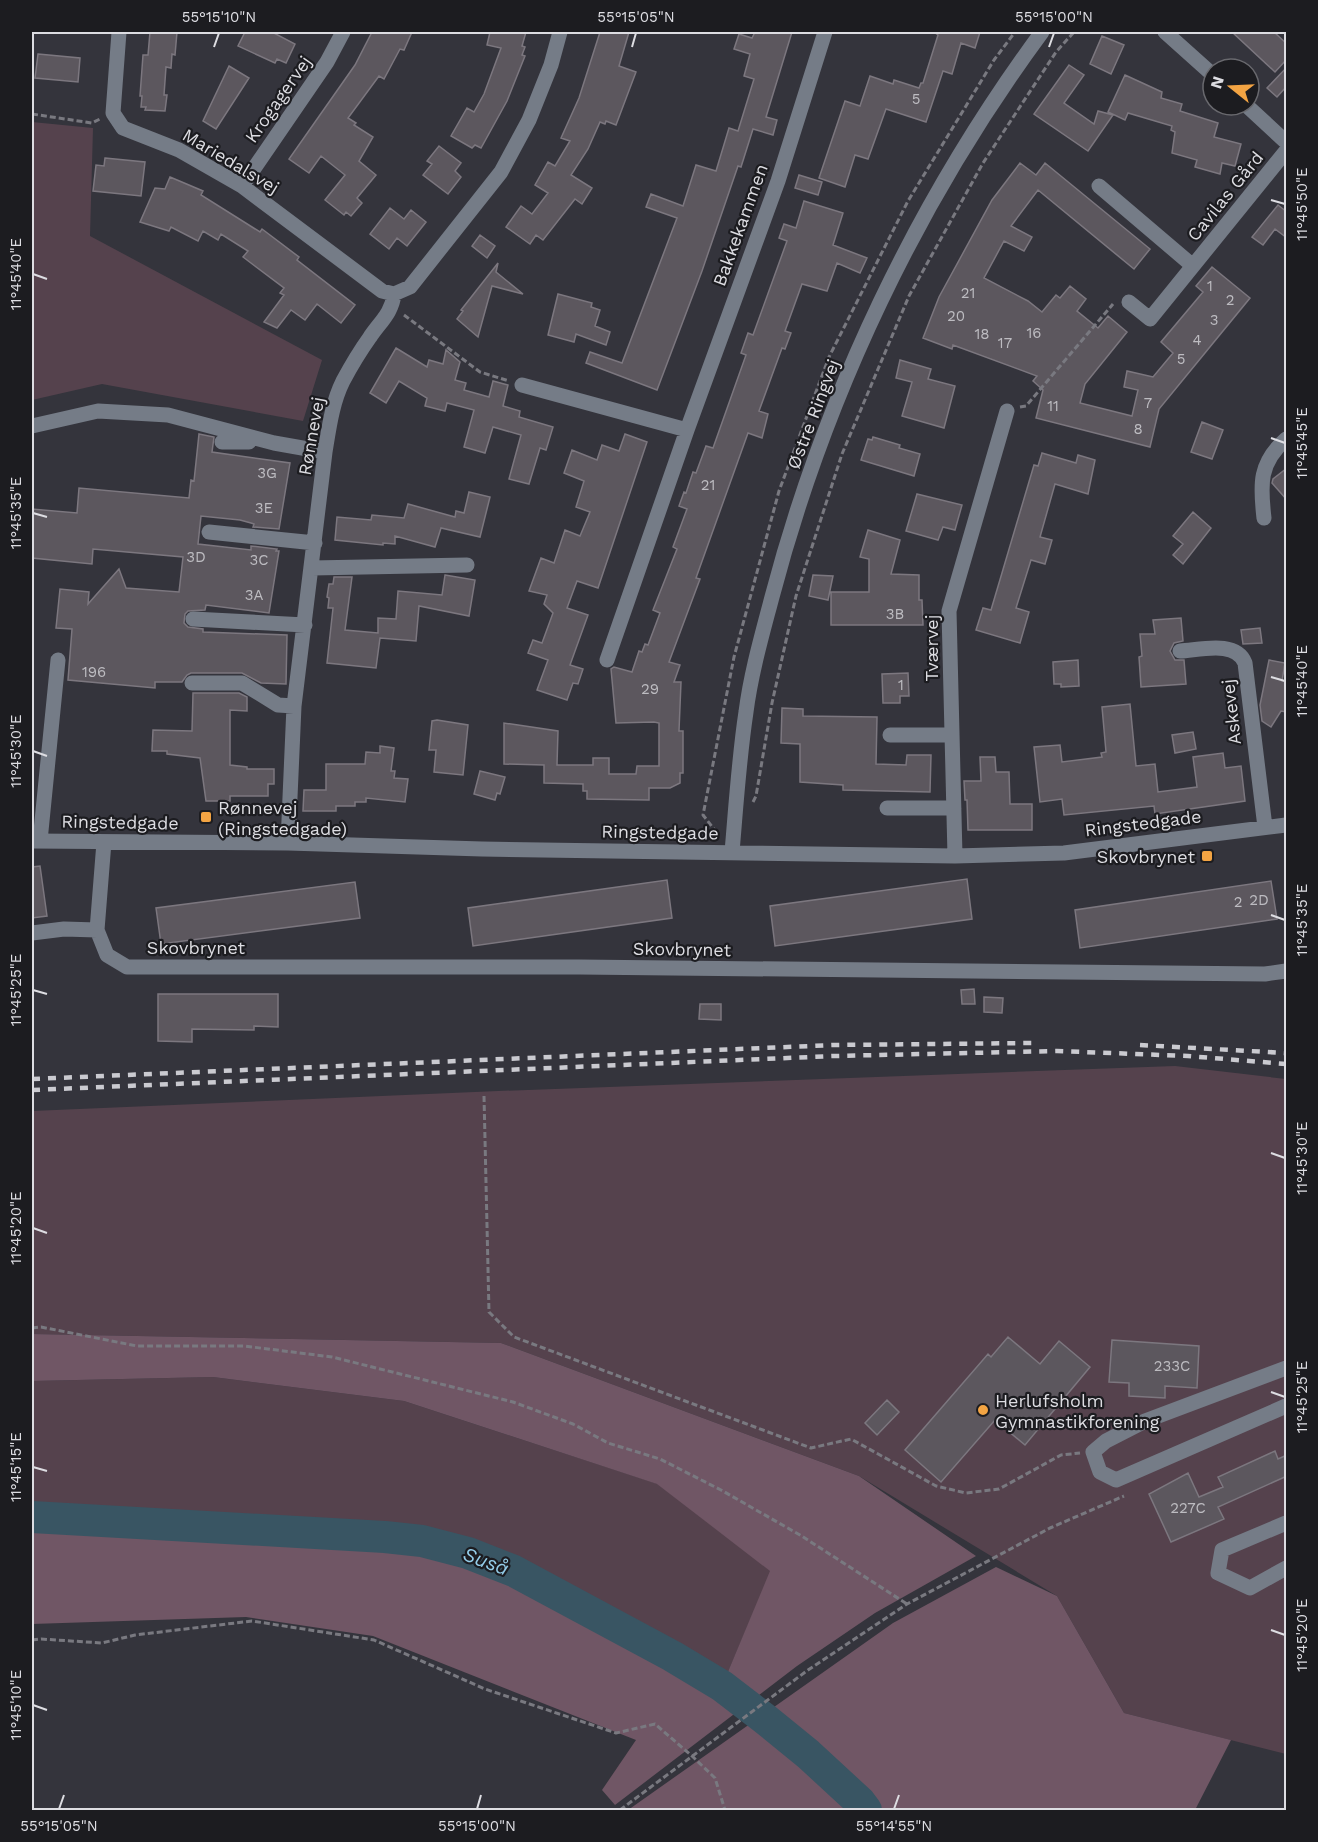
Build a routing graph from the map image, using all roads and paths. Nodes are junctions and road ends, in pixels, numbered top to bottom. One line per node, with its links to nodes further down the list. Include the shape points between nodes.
1 (119, 32): 9 (street)
2 (343, 32): 14 (street, Krogagervej, via 327,62)
3 (560, 32): 17 (street, Rønnevej, via 529,120 501,172 410,287)
4 (825, 32): 22 (street, Bakkekammen, via 778,181)
5 (1042, 32): 49 (street, Østre Ringvej, via 955,163 896,271 834,406 786,545 755,662)
6 (1074, 32): 41 (path, via 1056,52 983,163 914,286 846,444 796,596)
7 (1165, 32): 8 (street)
8 (1201, 64)
9 (113, 113): 10 (path, via 92,123); 14 (street, Mariedalsvej, via 123,128 179,150)
10 (32, 114)
11 (1259, 117): 12 (street)
12 (1287, 142)
13 (1287, 152): 16 (street, Cavilas Gård)
14 (242, 186): 17 (street, Mariedalsvej)
15 (1099, 186): 16 (street, Cavilas Gård)
16 (1193, 266): 18 (street, Cavilas Gård, via 1150,319)
17 (393, 300): 19 (path, via 480,372); 26 (street, Rønnevej, via 343,381 330,418)
18 (1130, 302): 20 (path, via 1112,304 1026,406)
19 (522, 384): 22 (street)
20 (1007, 411): 40 (street, Tværvej, via 949,611)
21 (32, 426): 25 (street, via 98,411 168,415)
22 (687, 430): 36 (street, Bakkekammen)
23 (1287, 439): 27 (street, via 1267,460 1260,486)
24 (222, 442): 25 (street)
25 (274, 443): 26 (street)
26 (326, 452): 29 (street, Rønnevej)
27 (1264, 518)
28 (209, 532): 29 (street)
29 (315, 543): 31 (street, Rønnevej)
30 (467, 565): 31 (street)
31 (312, 568): 33 (street, Rønnevej)
32 (193, 619): 33 (street)
33 (305, 626): 38 (street, Rønnevej)
34 (1180, 651): 45 (street, Askevej, via 1226,649 1242,656)
35 (58, 660): 46 (street)
36 (607, 660)
37 (192, 682): 38 (street, via 242,683 278,705)
38 (294, 706): 48 (street, Rønnevej)
39 (890, 735): 40 (street)
40 (952, 735): 43 (street, Tværvej)
41 (752, 805)
42 (887, 808): 43 (street)
43 (954, 808): 50 (street, Tværvej)
44 (1287, 825): 45 (street, Ringstedgade)
45 (1265, 827): 50 (street, Ringstedgade, via 1064,854)
46 (36, 841): 47 (street, Ringstedgade)
47 (104, 842): 48 (street, Ringstedgade); 51 (street, Skovbrynet)
48 (288, 843): 49 (street, Ringstedgade)
49 (732, 852): 50 (street, Ringstedgade)
50 (955, 856)
51 (97, 930): 52 (street); 53 (street, Skovbrynet, via 107,955 127,967 1265,974)
52 (32, 933)
53 (1287, 971)
54 (484, 1096): 58 (path, via 489,1312 514,1337 811,1448 851,1439 936,1486 966,1493 999,1489 1061,1455)
55 (32, 1328): 62 (path, via 137,1346 244,1346 332,1358 513,1402 608,1443 660,1459 721,1490)
56 (1287, 1368): 58 (street, via 1145,1421)
57 (1287, 1406): 58 (street, via 1116,1480 1101,1472)
58 (1093, 1452)
59 (1126, 1495): 62 (path, via 1050,1528)
60 (1287, 1523): 61 (street, via 1222,1550 1218,1573 1250,1588)
61 (1287, 1568)
62 (907, 1604): 64 (path)
63 (32, 1640): 64 (path, via 102,1643 252,1620 374,1640 485,1689 616,1733 655,1724)
64 (692, 1755): 65 (path); 66 (path, via 715,1778)
65 (620, 1810)
66 (725, 1810)

